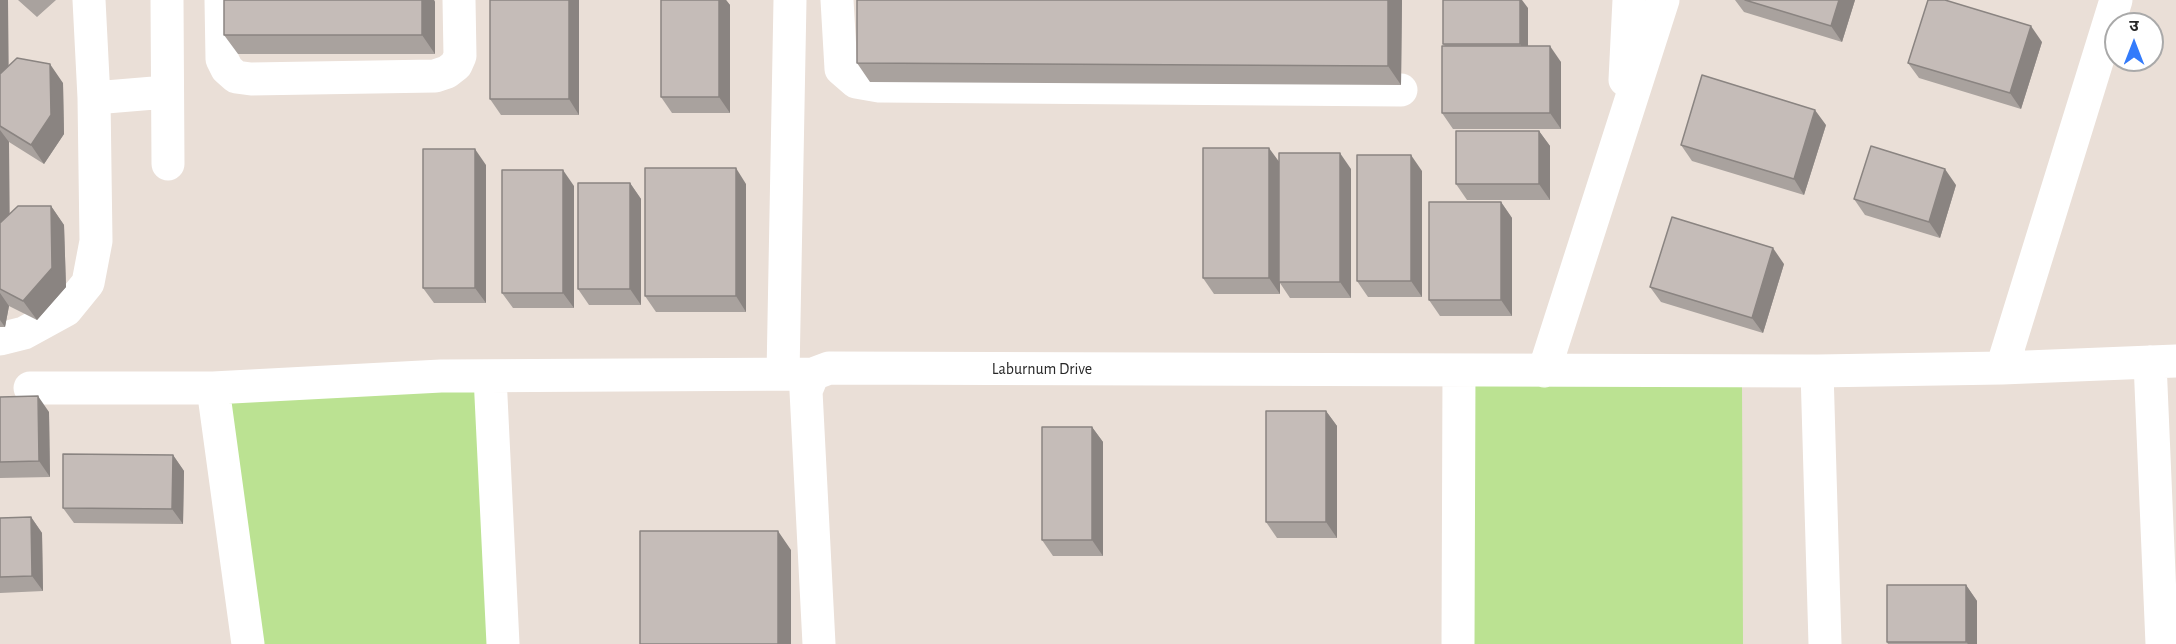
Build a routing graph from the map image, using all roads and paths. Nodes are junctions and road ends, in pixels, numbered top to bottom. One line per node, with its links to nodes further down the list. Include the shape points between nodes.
1 (90, 0): 12 (street)
2 (167, 0): 11 (street)
3 (221, 0): 4 (street, via 222,59 236,77 251,79 435,76 447,72 460,56)
4 (459, 0)
5 (790, 0): 21 (street)
6 (837, 0): 10 (street, via 841,69 855,82 879,86)
7 (1629, 0): 13 (street)
8 (1663, 0): 13 (street)
9 (2116, 0): 17 (street)
10 (1401, 90)
11 (166, 92): 12 (street); 14 (street)
12 (94, 98): 15 (street, via 96,241 88,283 66,309 24,333)
13 (1624, 121): 19 (street)
14 (168, 164)
15 (0, 339)
16 (2163, 362): 17 (street, Laburnum Drive); 25 (street)
17 (2002, 368): 20 (street, Laburnum Drive)
18 (1459, 371): 19 (street, Laburnum Drive); 21 (street, Laburnum Drive, via 829,368); 29 (street)
19 (1544, 372): 20 (street, Laburnum Drive)
20 (1817, 372): 30 (street)
21 (798, 374): 22 (street, Laburnum Drive); 28 (street, via 806,391)
22 (490, 376): 24 (street, Laburnum Drive); 27 (street)
23 (30, 388): 24 (street, Laburnum Drive)
24 (213, 388): 26 (street)
25 (2166, 499): 31 (street)
26 (248, 644)
27 (503, 644)
28 (819, 644)
29 (1458, 644)
30 (1825, 644)
31 (2162, 644)

